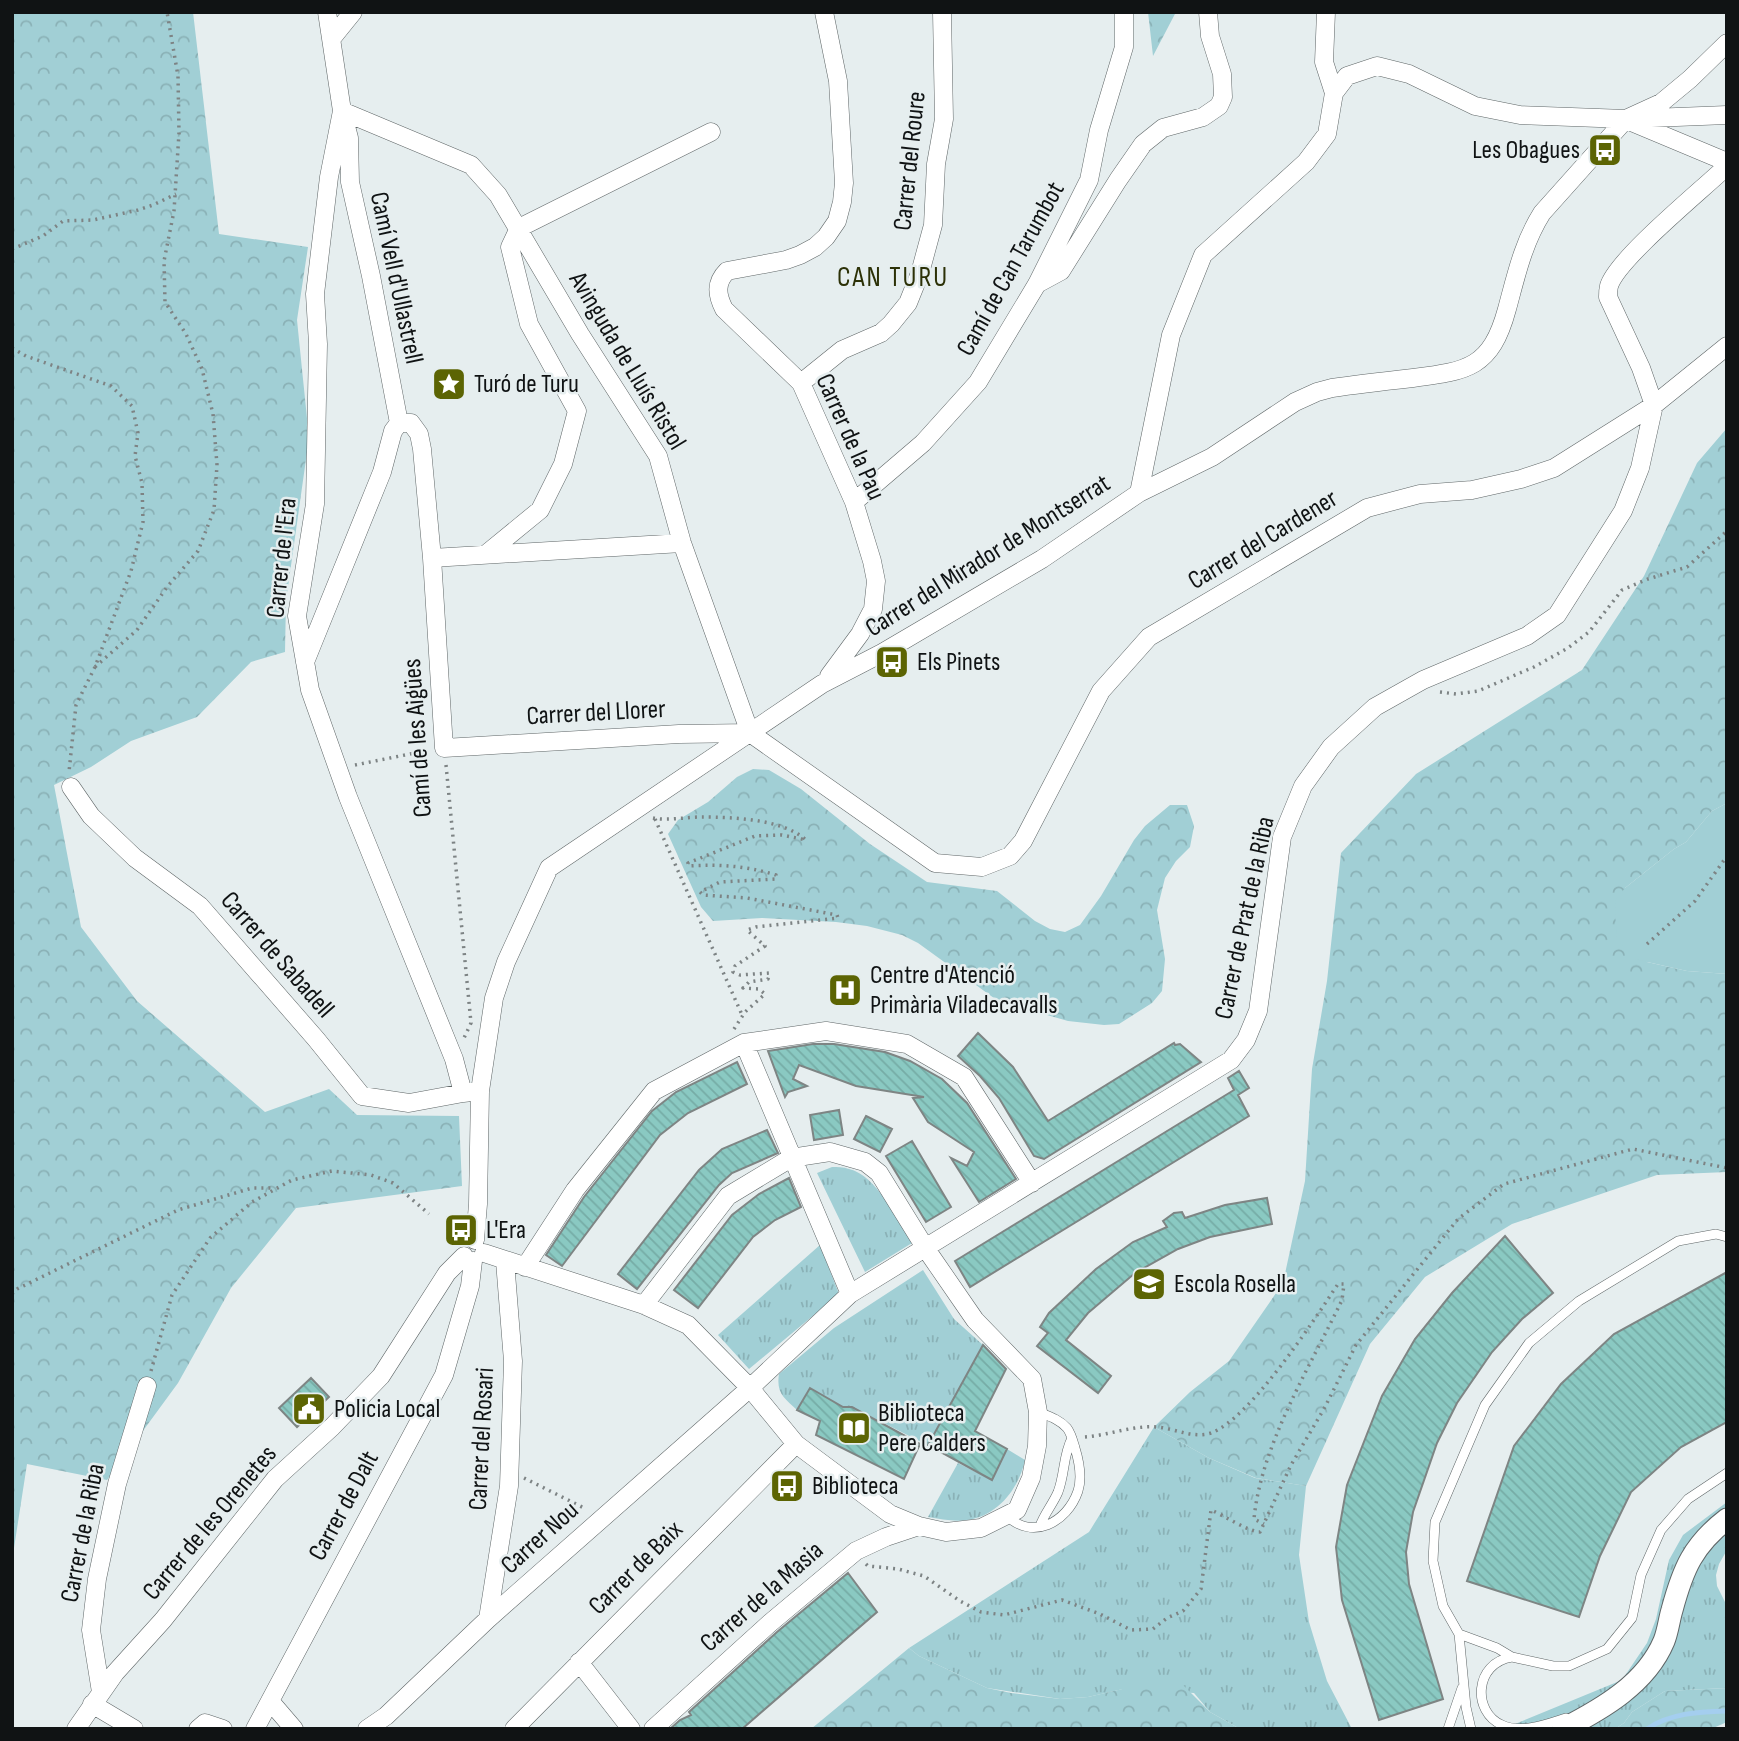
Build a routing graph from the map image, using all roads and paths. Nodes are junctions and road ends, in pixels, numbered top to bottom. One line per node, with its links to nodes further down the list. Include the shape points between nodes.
1 (167, 12): 17 (path, via 178,76)
2 (327, 12): 9 (street, Camí Vell d'Ullastrell)
3 (353, 12): 9 (street)
4 (824, 12): 23 (street, Carrer de la Pau, via 838,81 844,183 837,221 815,247 786,260 727,271 718,287 724,309)
5 (942, 12): 23 (street, Carrer del Roure, via 944,119 933,225 920,273 908,303 891,324 842,350)
6 (1124, 12): 20 (street, Camí de Can Tarumbot, via 1124,47 1098,130 1089,180)
7 (1208, 12): 20 (street, via 1222,74 1220,106 1203,117 1163,128 1143,144 1061,271)
8 (1326, 12): 11 (street, via 1324,62)
9 (332, 38): 12 (street, Camí Vell d'Ullastrell)
10 (1727, 43): 14 (street, via 1661,103)
11 (1334, 93): 14 (street, via 1347,76 1377,66 1409,74 1475,106 1520,115); 26 (street, via 1327,134 1306,162 1203,255 1171,335)
12 (342, 111): 18 (street, Avinguda de Lluís Ristol, via 471,165); 25 (street, Camí Vell d'Ullastrell, via 349,138 350,182); 32 (street, Carrer de l'Era, via 315,294 315,504 297,616)
13 (1727, 114): 14 (street)
14 (1626, 119): 16 (street); 26 (street, Carrer del Mirador de Montserrat, via 1531,229 1501,332 1481,359 1448,374 1317,391 1212,457)
15 (711, 132): 18 (street)
16 (1727, 164): 24 (street, via 1622,265 1609,285 1608,297)
17 (176, 194): 19 (path, via 138,210 63,221 43,236); 33 (path, via 164,261 165,302 202,369 217,465 214,510 198,551 137,630)
18 (519, 228): 29 (street, Avinguda de Lluís Ristol, via 658,456); 30 (street, via 510,247 529,324 577,411 563,464 540,510)
19 (12, 248)
20 (1037, 285): 27 (street, Camí de Can Tarumbot, via 978,382 923,443)
21 (1727, 346): 24 (street, Carrer del Cardener)
22 (12, 348): 33 (path, via 111,386 132,406 143,522 131,571)
23 (801, 383): 27 (street, Carrer de la Pau)
24 (1654, 405): 34 (street, Carrer de Prat de la Riba, via 1640,468 1623,511 1557,615 1528,636); 36 (street, Carrer del Cardener, via 1554,468 1472,490 1420,494 1367,508 1149,637 1101,691 1023,841 1010,856 982,867 935,863)
25 (399, 423): 31 (street, Camí de les Aigües, via 411,423 419,434); 32 (street)
26 (1139, 494): 35 (street, Carrer del Mirador de Montserrat, via 1042,559)
27 (854, 502): 35 (street, Carrer de la Pau, via 872,561 876,596 869,621)
28 (1727, 531): 34 (path, via 1687,567 1622,590 1589,632 1534,667 1467,694 1435,692 1425,687)
29 (682, 542): 30 (street); 36 (street, Avinguda de Lluís Ristol)
30 (485, 555): 31 (street)
31 (432, 558): 37 (street, Camí de les Aigües)
32 (305, 662): 38 (street, Carrer de l'Era)
33 (95, 667): 39 (path, via 76,705 69,760)
34 (1423, 680): 54 (street, Carrer de Prat de la Riba, via 1375,707 1331,747 1303,786 1282,837 1258,1011 1231,1060)
35 (822, 684): 36 (street, Carrer del Mirador de Montserrat)
36 (750, 733): 37 (street, Carrer del Llorer); 51 (street, Carrer del Mirador de Montserrat, via 549,868 506,962)
37 (444, 748): 38 (path); 50 (path, Camí de les Aigües, via 471,1023)
38 (338, 769): 50 (street, Carrer de l'Era)
39 (71, 786): 51 (street, Carrer de Sabadell, via 91,816 135,858 200,906 362,1096 409,1103)
40 (649, 814): 41 (path)
41 (655, 819): 43 (path, via 770,822 798,832 806,840 755,836); 44 (path)
42 (1727, 856): 47 (path, via 1695,901)
43 (688, 864): 44 (path); 45 (path, via 724,864 776,875 776,879 720,882)
44 (678, 870): 46 (path)
45 (701, 892): 46 (path); 48 (path, via 837,915 747,930 765,946 735,965 733,972 769,973 768,979 749,982 743,988 765,994)
46 (690, 896): 48 (path)
47 (1647, 944)
48 (743, 1017): 49 (path)
49 (738, 1037): 52 (street); 54 (street, via 826,1031 907,1044 964,1077); 61 (street, via 654,1091 575,1190)
50 (454, 1059): 51 (street, Carrer de l'Era)
51 (471, 1092): 59 (street, Carrer del Mirador de Montserrat, via 478,1204)
52 (791, 1158): 58 (street, via 830,1152 865,1162 879,1173); 63 (street); 64 (street, via 728,1196)
53 (1727, 1168): 75 (path, via 1633,1149 1504,1184 1458,1219 1356,1345)
54 (1032, 1183): 58 (street, Carrer de Prat de la Riba)
55 (277, 1189): 56 (path, via 292,1180 332,1171 371,1175 393,1183); 62 (path, via 252,1188 178,1210); 65 (path, via 252,1202 210,1238 172,1295)
56 (429, 1214)
57 (1727, 1237): 80 (lane, via 1716,1234 1678,1241 1579,1301 1529,1343 1485,1405 1435,1522 1433,1561 1443,1606)
58 (926, 1249): 63 (street, Carrer de Prat de la Riba); 67 (street, via 975,1320 1032,1379)
59 (474, 1252): 60 (street); 84 (street, Carrer de les Orenetes, via 447,1273 382,1376 275,1479); 86 (street, Carrer de Dalt, via 470,1286 444,1376)
60 (505, 1261): 61 (street); 70 (street, Carrer del Rosari, via 513,1362)
61 (525, 1267): 64 (street)
62 (12, 1294)
63 (850, 1294): 66 (street, Carrer de Prat de la Riba)
64 (644, 1305): 66 (street, via 688,1325)
65 (147, 1386): 84 (street, Carrer de la Riba, via 117,1483 97,1579 91,1629)
66 (750, 1388): 69 (street); 73 (street, Carrer Nou)
67 (1038, 1412): 68 (lane, via 1054,1418); 72 (street, via 1031,1478 1017,1510)
68 (1072, 1438): 75 (path, via 1160,1427 1197,1436 1212,1433 1237,1417 1257,1396 1338,1284 1343,1284 1342,1300 1263,1477 1254,1519); 77 (lane, via 1058,1491); 77 (lane, via 1078,1491 1066,1514)
69 (796, 1444): 76 (street, via 890,1514); 82 (street, Carrer de Baix)
70 (510, 1471): 73 (path, Carrer del Rosari); 79 (street, Carrer del Rosari)
71 (1727, 1473): 81 (lane, via 1688,1499 1661,1530 1641,1575 1632,1618 1607,1649 1569,1666)
72 (1006, 1515): 76 (street, via 981,1528 946,1532); 77 (lane, via 1023,1528)
73 (603, 1518): 79 (street, Carrer Nou)
74 (1727, 1519): 85 (street, via 1708,1534 1686,1565 1653,1662)
75 (1264, 1524): 78 (path, via 1260,1532 1252,1531 1211,1510 1201,1589 1183,1611 1153,1629 1131,1630 1062,1600 1004,1615 981,1612 924,1576 868,1566)
76 (919, 1526): 78 (street, Carrer de la Masia)
77 (1040, 1526)
78 (856, 1552): 97 (street, Carrer de la Masia)
79 (488, 1619): 94 (street, Carrer Nou)
80 (1459, 1634): 81 (lane); 83 (lane)
81 (1513, 1657): 87 (lane, via 1491,1665 1483,1676 1483,1700)
82 (579, 1662): 95 (street, Carrer de Baix); 96 (street)
83 (1463, 1683): 98 (lane); 99 (lane)
84 (97, 1698): 89 (street, Carrer de les Orenetes); 90 (street)
85 (1613, 1700): 87 (lane, via 1536,1727); 100 (street)
86 (270, 1701): 92 (street, Carrer de Dalt); 93 (street)
87 (1494, 1724)
88 (201, 1726): 91 (street)
89 (76, 1729)
90 (134, 1729)
91 (223, 1729)
92 (255, 1729)
93 (294, 1729)
94 (367, 1729)
95 (514, 1729)
96 (631, 1729)
97 (653, 1729)
98 (1448, 1729)
99 (1471, 1729)
100 (1563, 1729)

